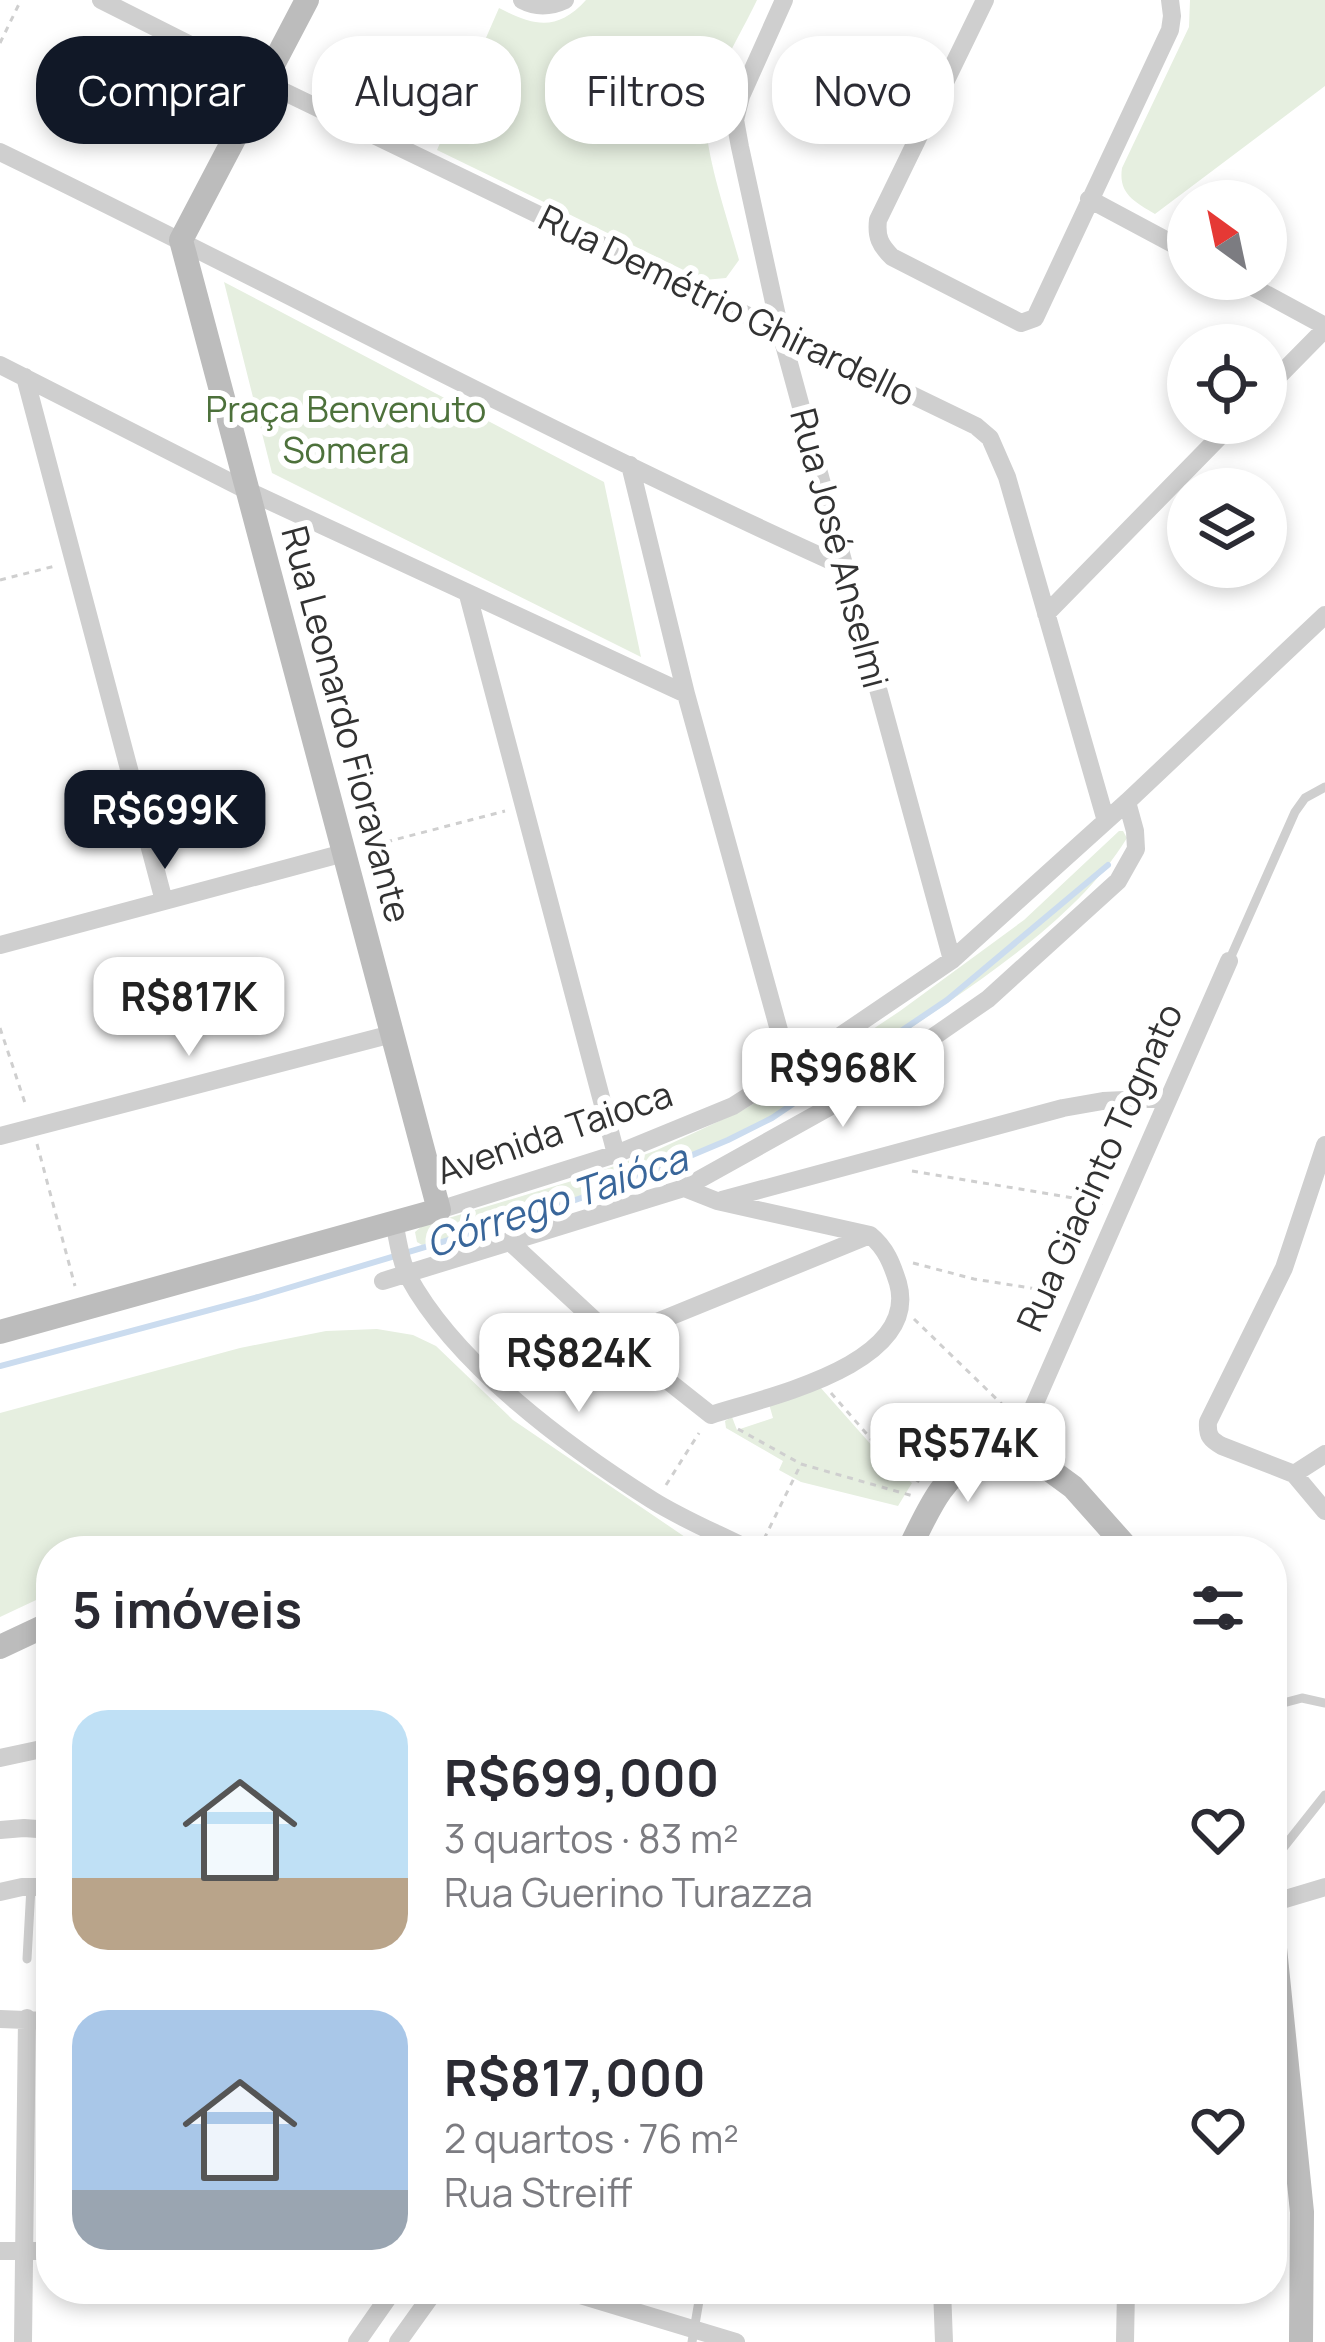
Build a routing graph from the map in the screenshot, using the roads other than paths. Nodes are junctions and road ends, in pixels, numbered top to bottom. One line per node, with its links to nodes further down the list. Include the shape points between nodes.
1 (101, 0): 8 (street, Rua Demétrio Ghirardello)
2 (307, 0): 9 (street)
3 (522, 0): 4 (street)
4 (565, 0)
5 (784, 0): 18 (street, Rua José Anselmi, via 735,120)
6 (986, 0): 13 (street, via 878,220 881,246 1021,323 1035,318)
7 (1170, 0): 13 (street, via 1170,30)
8 (173, 36)
9 (288, 36)
10 (288, 94): 18 (street, Rua Demétrio Ghirardello)
11 (232, 144): 14 (street)
12 (0, 152): 14 (street)
13 (1089, 200): 15 (street)
14 (182, 240): 23 (street); 24 (street, Rua Leonardo Fioravante)
15 (1167, 241)
16 (1276, 300): 17 (street)
17 (1325, 327): 20 (street)
18 (780, 330): 25 (street, Rua José Anselmi); 27 (street, Rua Demétrio Ghirardello, via 990,438)
19 (0, 365): 21 (street)
20 (1287, 367)
21 (25, 376): 24 (street); 34 (street)
22 (1212, 444): 27 (street)
23 (630, 465): 25 (street); 29 (street)
24 (248, 490): 26 (street); 33 (street, Rua Leonardo Fioravante)
25 (847, 568): 36 (street, Rua José Anselmi)
26 (468, 595): 29 (street); 43 (street)
27 (1046, 614): 32 (street, Rua Demétrio Ghirardello)
28 (1325, 615): 31 (street, Avenida Taioca)
29 (686, 694): 39 (street)
30 (1325, 788): 37 (lane, via 1295,812)
31 (1127, 802): 32 (street, Avenida Taioca); 44 (street, via 1136,849 1118,881 988,999 842,1100)
32 (1106, 821): 36 (street, Avenida Taioca)
33 (344, 853): 34 (street); 38 (street, Rua Leonardo Fioravante)
34 (164, 901): 35 (street)
35 (0, 945)
36 (952, 960): 39 (street, Avenida Taioca)
37 (1229, 961): 40 (street, Rua Giacinto Tognato)
38 (392, 1034): 41 (street); 46 (street, Rua Leonardo Fioravante)
39 (790, 1070): 43 (street, Avenida Taioca, via 733,1106)
40 (1169, 1098): 45 (street, via 1063,1108); 53 (street, Rua Giacinto Tognato)
41 (0, 1136)
42 (1325, 1145): 55 (street, via 1284,1268 1207,1432 1222,1446)
43 (616, 1154): 46 (street, Avenida Taioca)
44 (684, 1188): 45 (street); 48 (street)
45 (717, 1201): 47 (street)
46 (439, 1210): 49 (street, Avenida Taioca)
47 (871, 1235): 52 (street); 52 (street, via 889,1257 900,1305 870,1352 821,1378 711,1415)
48 (509, 1241): 49 (street); 52 (street)
49 (400, 1250): 50 (street); 51 (street, Avenida Taioca); 57 (street, via 428,1308 491,1380 655,1502)
50 (383, 1281)
51 (0, 1331)
52 (615, 1340)
53 (1024, 1439): 58 (street, via 951,1478); 59 (street)
54 (1325, 1454): 55 (street)
55 (1294, 1474): 56 (street)
56 (1325, 1511)
57 (724, 1536)
58 (916, 1536)
59 (1117, 1536)
60 (36, 1630): 61 (street)
61 (0, 1647)
62 (1287, 1702): 63 (lane)
63 (1325, 1703)
64 (36, 1750): 65 (street)
65 (0, 1758)
66 (1325, 1795): 69 (lane)
67 (36, 1829): 68 (street)
68 (0, 1830)
69 (1287, 1843)
70 (1325, 1887): 73 (street)
71 (36, 1888): 72 (street)
72 (0, 1892)
73 (1287, 1898)
74 (36, 1913): 75 (lane)
75 (27, 1959)
76 (27, 2018): 77 (street); 78 (street); 81 (street)
77 (0, 2019)
78 (36, 2019)
79 (1287, 2065): 96 (street, via 1302,2212)
80 (0, 2251): 81 (street)
81 (25, 2251): 82 (street); 90 (street)
82 (36, 2251)
83 (384, 2304): 91 (street)
84 (425, 2304): 92 (street)
85 (602, 2304): 89 (street)
86 (698, 2304): 89 (lane)
87 (943, 2304): 94 (street)
88 (1126, 2304): 95 (street)
89 (693, 2336): 93 (street)
90 (23, 2342)
91 (357, 2342)
92 (398, 2342)
93 (736, 2342)
94 (944, 2342)
95 (1125, 2342)
96 (1301, 2342)

